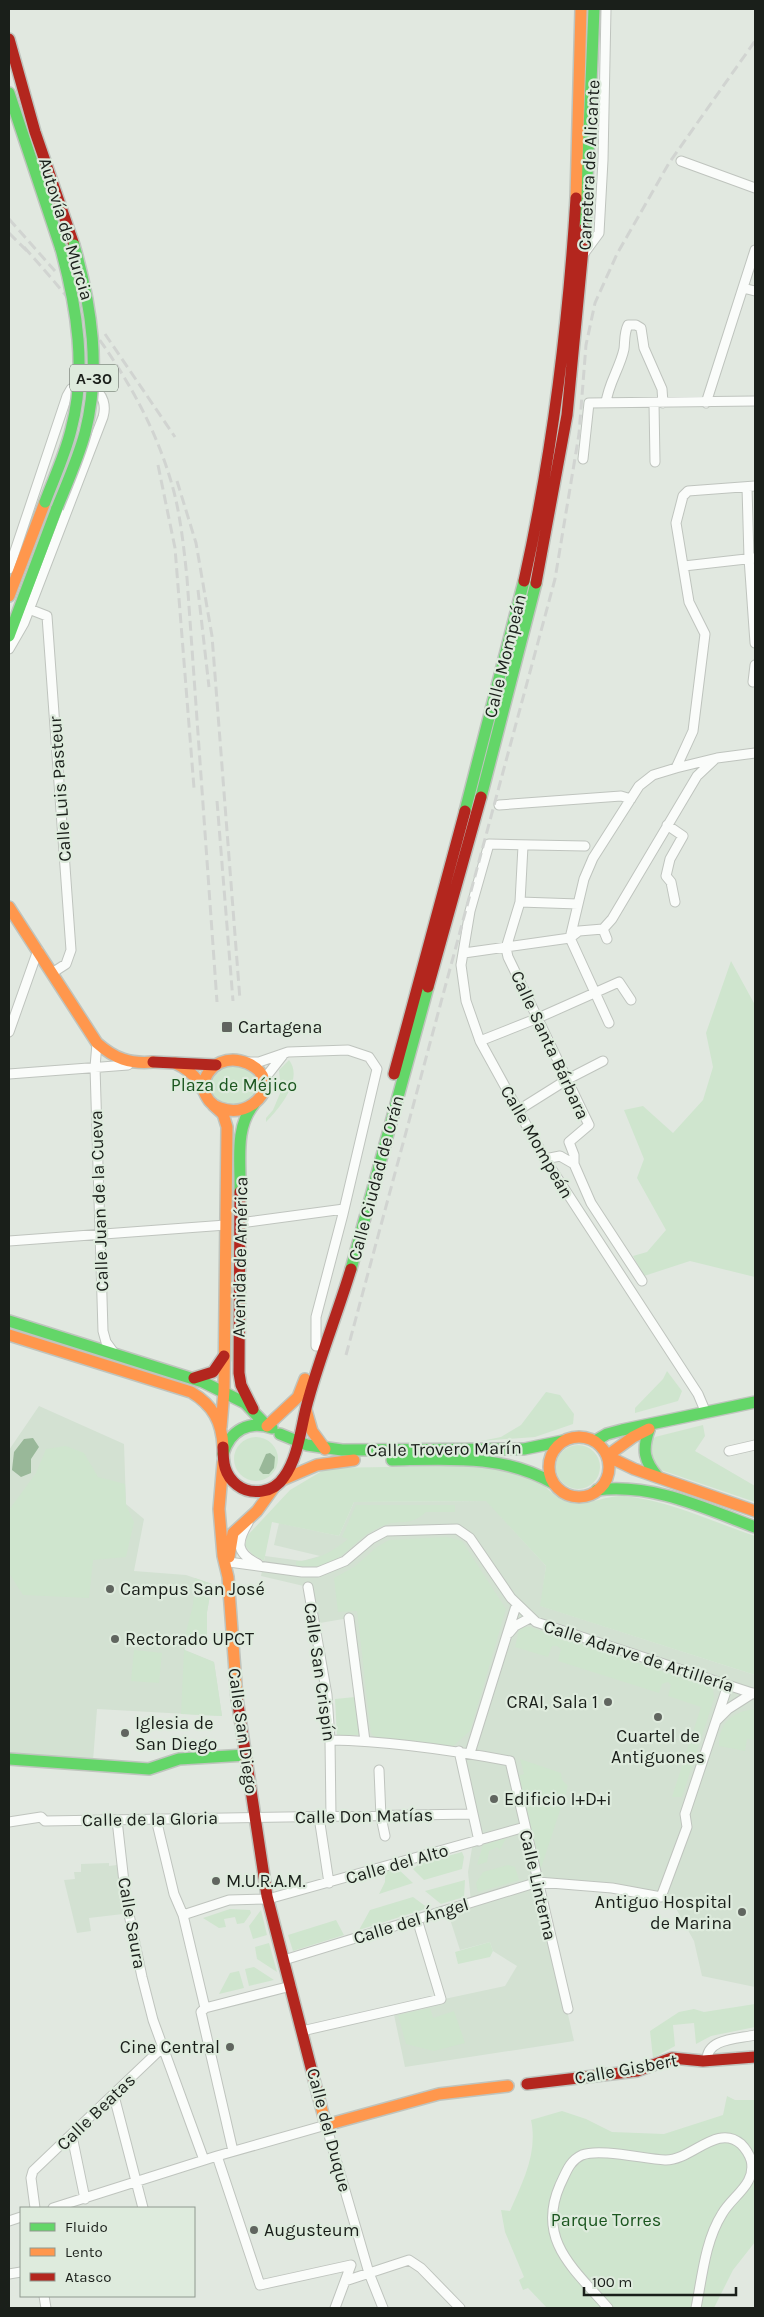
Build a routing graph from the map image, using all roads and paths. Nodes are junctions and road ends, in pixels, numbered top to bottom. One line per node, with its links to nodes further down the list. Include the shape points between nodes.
1 (582, 9): 12 (main road, Carretera de Alicante, via 578,186)
2 (594, 9): 9 (main road, Carretera de Alicante, via 591,159)
3 (606, 9): 9 (street, via 599,233)
4 (9, 39): 26 (main road, Autovía de Murcia / A-30, bridge, via 35,132 79,260 92,317 94,364 91,403 81,447)
5 (9, 93): 24 (main road, Autovía de Murcia / A-30, bridge, via 65,264 75,305 80,364 76,408 67,443)
6 (682, 161): 7 (street)
7 (755, 188)
8 (755, 250): 10 (street)
9 (585, 252): 13 (main road, Carretera de Alicante)
10 (744, 288): 11 (street); 17 (street)
11 (755, 292)
12 (567, 319): 51 (main road, Calle Mompeán, via 546,473 521,596)
13 (579, 321): 49 (main road, Calle Mompeán, via 558,474 531,607)
14 (755, 400): 17 (street)
15 (606, 403): 16 (street); 16 (street, via 624,350 626,329 636,325 641,328 644,348 662,388); 18 (street, via 589,403)
16 (658, 403): 17 (street); 19 (street)
17 (706, 403)
18 (583, 459)
19 (655, 462)
20 (751, 486): 21 (street); 22 (street, via 688,491 683,496 676,523)
21 (752, 558): 22 (street); 27 (street)
22 (684, 566): 33 (street, via 689,602 705,634 692,731)
23 (9, 568): 25 (street, via 67,396 76,386 96,390 103,400 103,417)
24 (9, 596)
25 (29, 609): 28 (street); 50 (street, Calle Luis Pasteur, via 47,616 71,950 66,964)
26 (9, 636)
27 (755, 643)
28 (9, 649)
29 (755, 665): 30 (street)
30 (753, 682)
31 (755, 753): 32 (street)
32 (716, 758): 33 (street); 36 (street, via 697,776)
33 (676, 768): 34 (street, via 653,775 639,786)
34 (631, 798): 35 (street, via 621,796); 41 (street, via 593,858)
35 (499, 805)
36 (667, 825): 40 (street, via 683,836 670,859 666,876 671,882); 43 (street)
37 (523, 846): 38 (street); 39 (street); 48 (street, Calle Mompeán, via 489,844 470,911)
38 (585, 846)
39 (520, 902): 41 (street); 46 (street)
40 (675, 902)
41 (578, 904): 44 (street)
42 (9, 907): 47 (main road)
43 (603, 929): 44 (street, via 579,931); 45 (street)
44 (570, 938): 46 (street); 52 (street)
45 (607, 939)
46 (506, 948): 48 (street); 54 (street, Calle Santa Bárbara)
47 (38, 950): 50 (main road); 56 (street)
48 (464, 953): 57 (street, Calle Mompeán, via 460,965 466,1001)
49 (435, 963): 51 (main road, Calle Ciudad de Orán)
50 (52, 973): 58 (main road)
51 (421, 986): 83 (main road, Calle Ciudad de Orán, via 414,999 348,1244); 87 (main road, Calle Ciudad de Orán, via 420,1017 350,1273)
52 (595, 991): 53 (street, via 619,982); 54 (street); 55 (street)
53 (631, 1000)
54 (538, 1018): 57 (street); 68 (street, Calle Santa Bárbara)
55 (609, 1022)
56 (9, 1032)
57 (480, 1040): 72 (street, Calle Mompeán)
58 (97, 1043): 63 (main road, via 117,1060); 65 (street, Calle Juan de la Cueva)
59 (288, 1052): 62 (street, via 259,1062); 67 (street, via 277,1060); 75 (street, Calle Ciudad de Orán, via 354,1051 369,1057 377,1069)
60 (603, 1061): 68 (street)
61 (172, 1062): 63 (main road); 64 (main road); 69 (main road, via 192,1074)
62 (248, 1062): 64 (main road, via 228,1060); 67 (main road, via 262,1070)
63 (134, 1064): 65 (street)
64 (216, 1065): 69 (main road, via 205,1074)
65 (95, 1067): 66 (street); 78 (street, Calle Juan de la Cueva)
66 (9, 1074)
67 (265, 1078): 70 (main road, via 264,1092)
68 (568, 1079): 72 (street); 74 (street, Calle Santa Bárbara, via 589,1125 569,1142)
69 (202, 1089): 71 (main road)
70 (254, 1104): 71 (main road, via 234,1110); 76 (main road, Avenida de América, via 241,1128)
71 (213, 1105): 77 (main road, Avenida de América, via 223,1114 227,1127)
72 (517, 1111): 73 (street, Calle Mompeán)
73 (544, 1159): 74 (street, via 560,1156); 92 (street, Calle Mompeán, via 698,1394)
74 (574, 1164): 80 (street, via 591,1203)
75 (344, 1209): 76 (street); 83 (street, Calle Ciudad de Orán, via 316,1317)
76 (240, 1223): 91 (main road, Avenida de América, via 239,1373)
77 (226, 1225): 78 (street); 85 (main road, Avenida de América)
78 (101, 1235): 79 (street); 84 (street, Calle Juan de la Cueva, via 103,1331 108,1347)
79 (9, 1242)
80 (642, 1281)
81 (9, 1321): 84 (main road)
82 (9, 1335): 95 (main road, via 177,1386 197,1395 212,1411)
83 (316, 1346): 87 (main road, Calle Ciudad de Orán)
84 (116, 1354): 86 (main road)
85 (225, 1354): 86 (main road, via 217,1370); 88 (main road, Avenida de América)
86 (199, 1380): 88 (main road)
87 (306, 1390): 90 (main road); 93 (main road)
88 (224, 1391): 91 (main road); 95 (main road, Avenida de América)
89 (755, 1402): 92 (main road)
90 (306, 1408): 99 (main road); 101 (main road, via 310,1428)
91 (253, 1409): 93 (main road)
92 (706, 1413): 94 (main road)
93 (267, 1426): 96 (main road); 104 (main road, via 253,1425 237,1430 227,1442)
94 (648, 1427): 98 (main road, via 607,1434); 103 (main road); 106 (main road, via 643,1455 647,1466)
95 (221, 1428): 104 (main road, Avenida de América)
96 (280, 1434): 99 (main road, Calle Trovero Marín); 105 (main road, via 288,1448)
97 (563, 1441): 98 (main road, via 578,1437); 101 (main road, Calle Trovero Marín, via 514,1450); 108 (main road, via 552,1452 549,1462)
98 (595, 1441): 103 (main road)
99 (298, 1442): 101 (main road, Calle Trovero Marín); 105 (main road)
100 (755, 1445): 102 (street)
101 (325, 1449)
102 (729, 1451)
103 (607, 1456): 106 (main road); 109 (main road, via 608,1474)
104 (223, 1459): 107 (main road, via 230,1479 242,1489 260,1491); 113 (main road, via 219,1509)
105 (289, 1466): 107 (main road)
106 (658, 1477): 110 (main road)
107 (279, 1483): 108 (main road, Calle Trovero Marín, via 307,1467 330,1460 502,1462 533,1472); 111 (main road)
108 (553, 1483): 109 (main road, via 571,1496)
109 (597, 1490): 112 (main road, via 622,1487 652,1492)
110 (755, 1511)
111 (251, 1518): 113 (main road, via 233,1533); 114 (street, via 239,1546 247,1557)
112 (755, 1527)
113 (227, 1564): 114 (street); 127 (main road, Calle San Diego, via 235,1685)
114 (263, 1566): 116 (street, Calle Adarve de Artillería, via 302,1572 323,1571 349,1559 386,1531 457,1529 474,1543)
115 (308, 1587): 123 (street, Calle San Crispín, via 327,1695)
116 (518, 1606): 118 (street, Calle Adarve de Artillería); 119 (street)
117 (349, 1618): 124 (street)
118 (530, 1618): 119 (street, via 512,1628); 120 (street, Calle Adarve de Artillería)
119 (506, 1638): 126 (street)
120 (728, 1685): 121 (street, Calle Adarve de Artillería); 122 (street)
121 (754, 1693): 122 (street, via 722,1714)
122 (712, 1732): 142 (street, via 685,1814 687,1827 662,1897 612,1888)
123 (330, 1740): 124 (street); 132 (street, Calle San Crispín)
124 (365, 1741): 125 (street)
125 (459, 1751): 126 (street); 130 (street)
126 (470, 1753): 138 (street, Calle Linterna, via 510,1761)
127 (246, 1755): 128 (main road, via 179,1759 149,1769); 134 (main road, Calle San Diego)
128 (9, 1759)
129 (379, 1770): 133 (street)
130 (473, 1814): 133 (street, Calle Don Matías); 140 (street)
131 (319, 1817): 132 (street, Calle Don Matías); 134 (street, Calle Don Matías); 141 (street)
132 (331, 1817): 133 (street, Calle Don Matías)
133 (381, 1817): 139 (street)
134 (255, 1818): 135 (street, Calle de la Gloria); 143 (main road, Calle San Diego)
135 (156, 1819): 136 (street, Calle de la Gloria); 144 (street, via 174,1894)
136 (117, 1820): 137 (street, Calle de la Gloria); 152 (street, Calle Saura, via 126,1900 142,1977)
137 (9, 1822)
138 (525, 1827): 140 (street, Calle del Alto); 142 (street, Calle Linterna)
139 (385, 1836)
140 (479, 1841): 141 (street, Calle del Alto)
141 (329, 1882): 143 (street, Calle del Alto)
142 (538, 1882): 145 (street, Calle del Ángel); 149 (street, Calle Linterna)
143 (268, 1898): 144 (street, Calle del Alto, via 229,1900); 146 (main road, Calle San Diego)
144 (183, 1915): 148 (street)
145 (418, 1919): 146 (street, Calle del Ángel); 150 (street, via 441,1999)
146 (284, 1960): 147 (main road, Calle del Duque)
147 (291, 1986): 148 (street); 150 (main road, Calle del Duque)
148 (205, 2008): 160 (street, via 201,2012)
149 (568, 2009)
150 (302, 2031): 158 (main road, Calle del Duque)
151 (755, 2036): 154 (street, via 716,2044 708,2052)
152 (164, 2046): 157 (street, Calle Beatas); 162 (street, Calle Saura)
153 (755, 2057): 154 (main road, Calle Gisbert)
154 (707, 2061): 155 (main road, Calle Gisbert, via 672,2058 637,2071)
155 (527, 2084)
156 (508, 2086): 158 (main road, via 439,2094)
157 (114, 2096): 159 (street, Calle Beatas); 163 (street)
158 (326, 2125): 160 (street); 168 (street, Calle del Duque)
159 (72, 2136): 164 (street); 165 (street, Calle Beatas, via 33,2170)
160 (233, 2151): 161 (street)
161 (217, 2156): 162 (street); 169 (street, via 260,2284 351,2265)
162 (204, 2160): 163 (street)
163 (137, 2182): 164 (street); 167 (street)
164 (85, 2199): 166 (street)
165 (35, 2207)
166 (57, 2207)
167 (144, 2207)
168 (369, 2273): 169 (street); 171 (street, Calle del Duque); 172 (street, via 409,2260)
169 (345, 2282): 170 (street)
170 (335, 2308)
171 (383, 2308)
172 (460, 2308)
173 (608, 2308): 174 (street, via 568,2260 553,2235 554,2204 568,2167 574,2160 591,2153 673,2160 713,2140 728,2138 736,2140 748,2152 752,2169 746,2186 720,2216 710,2240)
174 (696, 2308)

